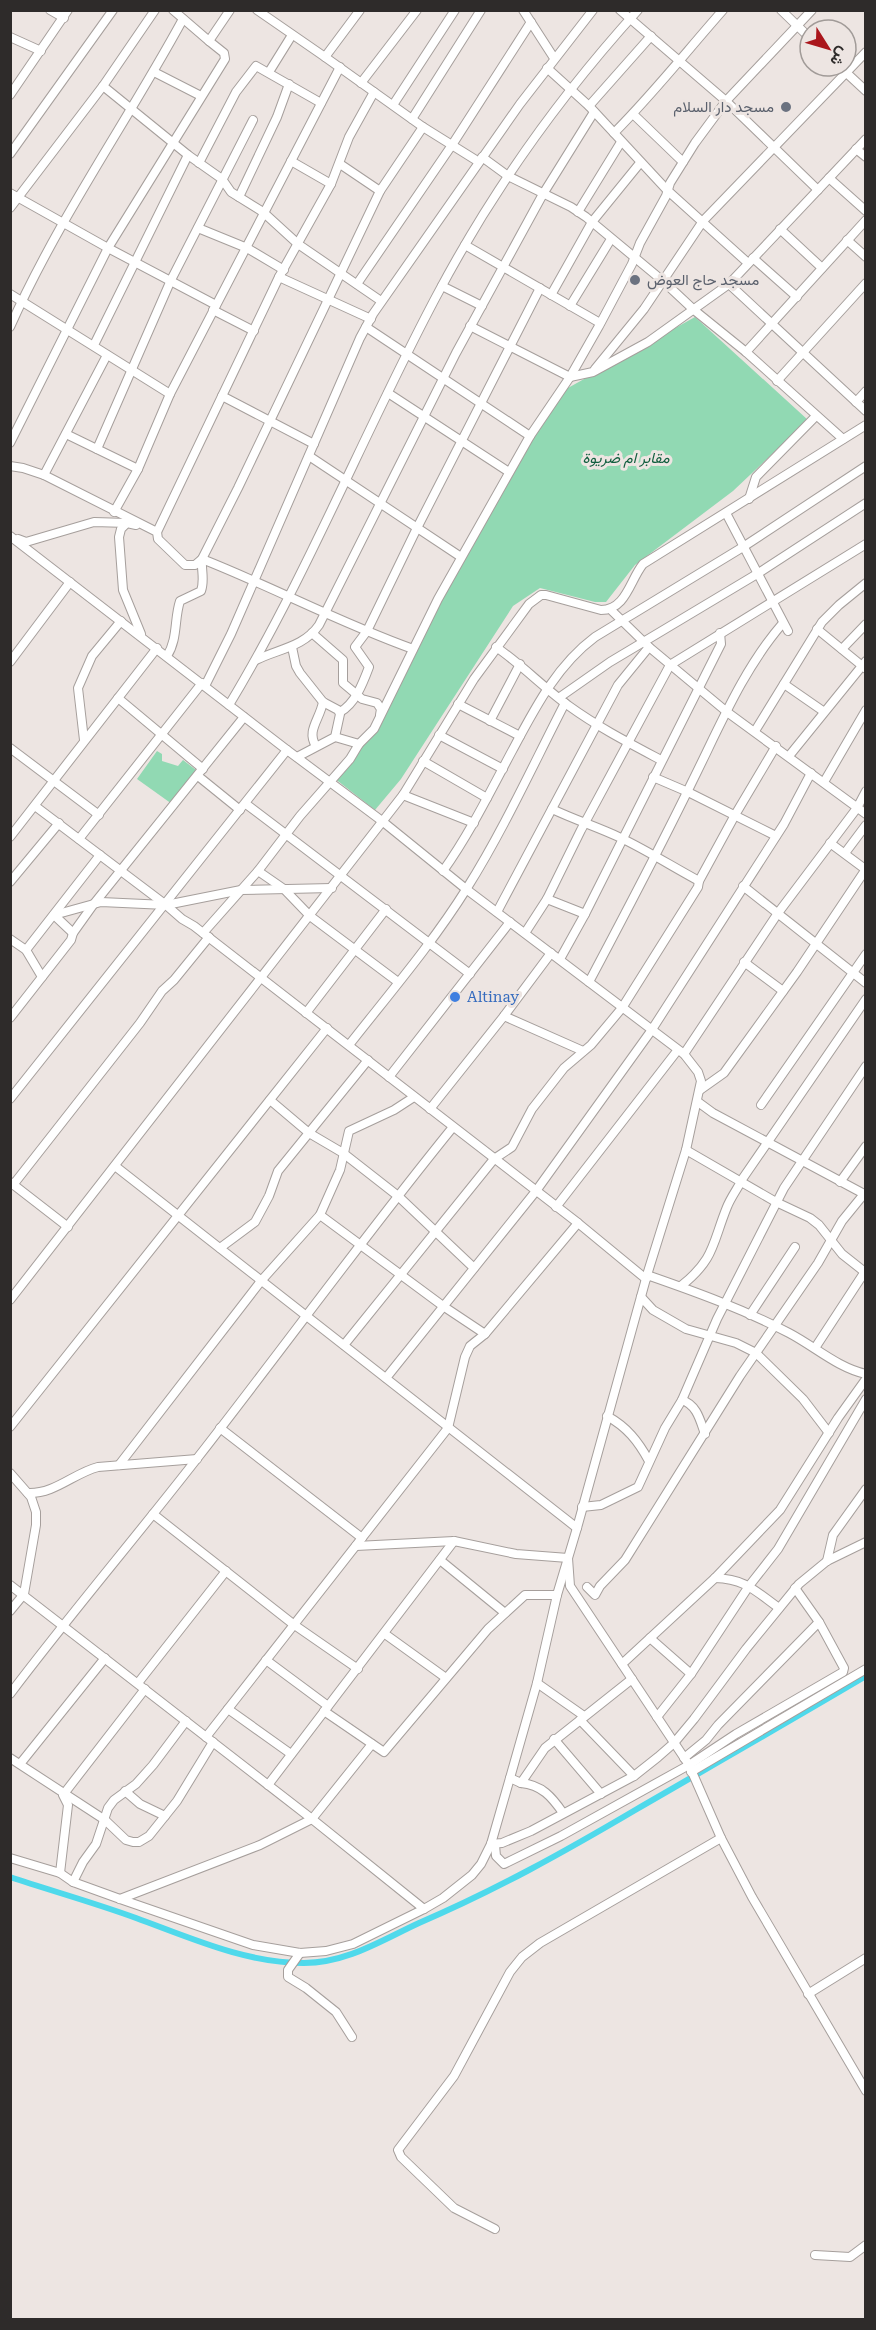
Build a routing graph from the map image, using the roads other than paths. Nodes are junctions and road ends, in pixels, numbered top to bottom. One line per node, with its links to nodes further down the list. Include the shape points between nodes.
1 (50, 10): 17 (street)
2 (113, 10): 60 (street)
3 (155, 10): 38 (street)
4 (173, 10): 18 (street)
5 (230, 10): 25 (street)
6 (257, 10): 22 (street)
7 (417, 10): 36 (street)
8 (455, 10): 46 (street)
9 (481, 10): 50 (street)
10 (523, 10): 20 (street)
11 (593, 10): 28 (street)
12 (621, 10): 19 (street)
13 (638, 10): 19 (street)
14 (723, 10): 29 (street)
15 (781, 10): 21 (street)
16 (357, 12): 27 (street)
17 (66, 14): 26 (street)
18 (183, 19): 25 (street); 32 (street)
19 (631, 19): 23 (street); 40 (street)
20 (531, 22): 28 (street); 57 (street)
21 (798, 26): 44 (street)
22 (292, 34): 27 (street); 33 (street)
23 (651, 36): 29 (street); 47 (street)
24 (10, 38): 26 (street)
25 (209, 41): 43 (street, via 224,53 225,59)
26 (41, 51): 39 (street)
27 (326, 57): 30 (street)
28 (554, 58): 31 (street)
29 (679, 60): 44 (street); 49 (street)
30 (340, 67): 36 (street); 45 (street)
31 (547, 68): 40 (street); 63 (street)
32 (154, 72): 43 (street); 48 (street)
33 (269, 72): 37 (street); 66 (street, via 260,66 253,68)
34 (834, 78): 58 (street)
35 (852, 78): 41 (street)
36 (360, 83): 42 (street)
37 (289, 84): 45 (street); 78 (street)
38 (103, 86): 48 (street); 77 (street)
39 (12, 90)
40 (570, 91): 47 (street); 69 (street)
41 (866, 91)
42 (374, 92): 46 (street); 68 (street, via 349,137)
43 (201, 96): 55 (street)
44 (726, 101): 58 (street); 65 (street)
45 (321, 103): 64 (street)
46 (393, 105): 50 (street)
47 (591, 109): 53 (street); 76 (street)
48 (132, 110): 55 (street); 86 (street)
49 (633, 114): 53 (street); 65 (street)
50 (412, 119): 52 (street)
51 (253, 120): 71 (street)
52 (423, 127): 57 (street); 75 (street)
53 (614, 133): 56 (street)
54 (866, 139): 59 (street)
55 (172, 142): 61 (street); 93 (street)
56 (621, 142): 67 (street); 81 (street)
57 (452, 145): 63 (street); 106 (street)
58 (772, 147): 74 (street); 84 (street)
59 (856, 149): 62 (street); 70 (street)
60 (10, 154)
61 (188, 155): 66 (street); 98 (street)
62 (866, 157)
63 (481, 160): 69 (street); 115 (street)
64 (291, 161): 72 (street); 82 (street)
65 (683, 162): 73 (street)
66 (199, 163): 71 (street)
67 (640, 163): 73 (street); 85 (street)
68 (340, 164): 72 (street); 75 (street)
69 (508, 176): 76 (street); 92 (street)
70 (829, 178): 74 (street); 80 (street)
71 (222, 179): 78 (street); 87 (street)
72 (331, 184): 91 (street)
73 (667, 189): 84 (street); 96 (street, via 665,200)
74 (818, 190): 88 (street)
75 (380, 191): 101 (street)
76 (543, 194): 81 (street); 99 (street)
77 (14, 195): 79 (street); 86 (street)
78 (239, 197): 82 (street)
79 (10, 208)
80 (866, 211)
81 (578, 212): 85 (street)
82 (263, 213): 91 (street); 94 (street)
83 (866, 220): 90 (street)
84 (703, 221): 97 (street); 104 (street)
85 (592, 222): 89 (street); 111 (street)
86 (63, 224): 93 (street); 114 (street)
87 (198, 228): 94 (street); 103 (street)
88 (780, 229): 97 (street); 100 (street)
89 (611, 239): 96 (street); 117 (street)
90 (847, 240): 95 (street); 100 (street)
91 (298, 244): 101 (street); 102 (street)
92 (465, 245): 99 (street); 108 (street)
93 (108, 248): 98 (street); 126 (street)
94 (247, 248): 102 (street); 118 (street)
95 (866, 257)
96 (633, 258): 104 (street); 121 (street)
97 (751, 260): 107 (street); 112 (street)
98 (136, 263): 103 (street); 128 (street)
99 (504, 267): 109 (street); 116 (street)
100 (822, 268): 112 (street)
101 (340, 273): 106 (street); 113 (street)
102 (282, 274): 113 (street); 127 (street)
103 (171, 280): 118 (street); 134 (street)
104 (663, 280): 119 (street); 135 (street, via 641,314)
105 (866, 283): 131 (street)
106 (357, 284): 115 (street)
107 (729, 284): 119 (street); 122 (street)
108 (442, 286): 116 (street); 133 (street)
109 (540, 288): 111 (street); 129 (street)
110 (10, 294): 114 (street)
111 (551, 295): 117 (street)
112 (797, 297): 122 (street)
113 (327, 300): 120 (street); 148 (street)
114 (22, 301): 124 (street); 126 (street)
115 (381, 301): 120 (street)
116 (482, 306): 123 (street)
117 (570, 306): 121 (street)
118 (215, 308): 127 (street); 141 (street)
119 (694, 310): 130 (street); 135 (street, via 648,342)
120 (371, 319): 125 (street)
121 (600, 323): 136 (street)
122 (772, 324): 130 (street); 131 (street)
123 (470, 326): 129 (street); 137 (street)
124 (10, 327)
125 (366, 327): 133 (street); 155 (street)
126 (66, 328): 128 (street); 154 (street)
127 (254, 331): 142 (street)
128 (94, 345): 132 (street)
129 (510, 347): 136 (street); 144 (street)
130 (746, 352): 138 (street)
131 (802, 352): 138 (street); 143 (street)
132 (107, 355): 134 (street); 150 (street)
133 (406, 355): 137 (street); 140 (street)
134 (133, 370): 141 (street); 156 (street)
135 (593, 372): 136 (street)
136 (570, 376): 151 (street)
137 (442, 378): 144 (street); 146 (street)
138 (777, 381): 147 (street)
139 (866, 391): 143 (street)
140 (388, 393): 146 (street); 163 (street)
141 (170, 394): 160 (street)
142 (222, 396): 148 (street); 172 (street)
143 (856, 402): 145 (street)
144 (480, 405): 151 (street); 153 (street)
145 (866, 411)
146 (424, 415): 153 (street); 165 (street)
147 (816, 416): 152 (street); 164 (street, via 756,477)
148 (270, 421): 155 (street); 177 (street)
149 (866, 425): 152 (street)
150 (66, 434): 156 (street); 162 (street)
151 (530, 436): 161 (street)
152 (843, 439): 164 (street)
153 (461, 440): 161 (street); 171 (street)
154 (10, 443)
155 (314, 444): 157 (street)
156 (97, 449): 160 (street)
157 (309, 456): 163 (street); 179 (street)
158 (10, 466): 162 (street)
159 (866, 466): 175 (street)
160 (138, 469): 167 (street)
161 (509, 472): 176 (street)
162 (44, 475): 167 (street)
163 (345, 482): 165 (street); 182 (street)
164 (749, 498): 168 (street)
165 (380, 503): 171 (street); 185 (street)
166 (866, 503): 178 (street)
167 (114, 512): 170 (street)
168 (726, 513): 175 (street); 184 (street, via 643,564 623,598)
169 (127, 523): 170 (street); 173 (street, via 94,522 26,542); 195 (street, via 119,537 123,590)
170 (140, 526): 172 (street)
171 (417, 528): 176 (street); 191 (street)
172 (157, 532): 177 (street, via 159,539 185,565 195,565)
173 (10, 536): 180 (street)
174 (866, 544): 183 (street)
175 (743, 547): 178 (street); 187 (street)
176 (461, 557): 200 (street)
177 (201, 559): 179 (street); 202 (street, via 204,583 201,591 180,601 174,640)
178 (757, 574): 183 (street); 196 (street)
179 (255, 580): 182 (street); 209 (street)
180 (70, 582): 186 (street); 204 (street)
181 (866, 583): 190 (street)
182 (289, 597): 185 (street); 203 (street)
183 (771, 602): 188 (street); 194 (street)
184 (610, 609): 187 (street); 198 (street, via 543,594 529,604)
185 (325, 614): 191 (street); 193 (street)
186 (121, 621): 195 (street); 232 (street, via 92,656 78,688)
187 (621, 621): 196 (street); 211 (street, via 569,658)
188 (783, 623): 192 (street); 221 (street, via 764,647)
189 (866, 624): 201 (street)
190 (817, 629): 201 (street); 208 (street)
191 (367, 631): 200 (street); 212 (street, via 355,647 369,667)
192 (788, 631)
193 (312, 633): 197 (street); 212 (street, via 343,660 343,682)
194 (720, 633): 207 (street); 210 (street, via 721,644)
195 (142, 636): 199 (street)
196 (646, 644): 207 (street); 214 (street, via 610,662); 225 (street, via 618,685)
197 (291, 647): 203 (street); 215 (street, via 297,669)
198 (496, 647): 205 (street); 216 (street)
199 (157, 648): 202 (street); 213 (street)
200 (413, 649): 223 (street)
201 (842, 649): 206 (street)
202 (167, 656): 209 (street)
203 (255, 660): 217 (street)
204 (10, 663)
205 (520, 664): 211 (street); 224 (street)
206 (864, 664): 219 (street)
207 (670, 665): 210 (street); 231 (street)
208 (784, 684): 219 (street); 226 (street)
209 (204, 685): 217 (street); 227 (street)
210 (698, 686): 221 (street); 240 (street)
211 (549, 688): 214 (street); 229 (street)
212 (357, 694): 220 (street); 223 (street, via 377,703 381,709)
213 (118, 698): 227 (street); 232 (street)
214 (563, 700): 225 (street); 284 (street, via 494,842)
215 (323, 702): 220 (street); 234 (street, via 311,733)
216 (458, 704): 224 (street); 228 (street)
217 (229, 705): 222 (street)
218 (866, 710): 248 (street)
219 (823, 711): 238 (street)
220 (340, 712): 230 (street)
221 (727, 712): 226 (street); 249 (street)
222 (244, 717): 237 (street); 243 (street)
223 (379, 719): 233 (street, via 372,733)
224 (490, 721): 229 (street)
225 (598, 726): 231 (street); 256 (street)
226 (755, 731): 235 (street)
227 (162, 734): 243 (street); 257 (street)
228 (439, 735): 241 (street); 242 (street)
229 (520, 736): 242 (street)
230 (335, 737): 233 (street); 234 (street)
231 (628, 742): 240 (street); 261 (street)
232 (83, 743): 246 (street)
233 (359, 744): 247 (street)
234 (316, 746): 239 (street)
235 (776, 746): 238 (street); 259 (street)
236 (10, 748): 246 (street)
237 (287, 750): 239 (street); 254 (street)
238 (789, 756): 244 (street)
239 (297, 757): 247 (street)
240 (661, 760): 245 (street)
241 (423, 761): 251 (street); 252 (street)
242 (503, 769): 252 (street)
243 (200, 772): 254 (street); 275 (street)
244 (811, 773): 248 (street); 266 (street)
245 (653, 777): 249 (street); 269 (street)
246 (54, 781): 253 (street); 257 (street)
247 (329, 781): 260 (street); 265 (street)
248 (824, 782): 255 (street)
249 (688, 792): 259 (street); 273 (street)
250 (866, 792): 255 (street)
251 (403, 795): 260 (street); 263 (street)
252 (487, 798): 263 (street)
253 (35, 806): 262 (street); 267 (street)
254 (243, 807): 265 (street); 288 (street)
255 (857, 807): 258 (street); 270 (street)
256 (552, 809): 261 (street); 290 (street)
257 (99, 814): 268 (street)
258 (866, 814)
259 (735, 815): 266 (street); 279 (street)
260 (382, 821): 277 (street); 278 (street)
261 (586, 822): 269 (street); 286 (street)
262 (59, 824): 268 (street); 280 (street)
263 (474, 824): 277 (street)
264 (866, 825): 271 (street)
265 (287, 834): 276 (street); 278 (street)
266 (776, 836): 281 (street)
267 (10, 837)
268 (79, 839): 272 (street)
269 (623, 839): 273 (street); 292 (street)
270 (830, 843): 271 (street); 291 (street)
271 (845, 853): 274 (street)
272 (100, 855): 275 (street); 293 (street)
273 (656, 856): 279 (street); 313 (street)
274 (865, 869): 301 (street)
275 (121, 870): 287 (street); 288 (street)
276 (258, 871): 283 (street); 285 (street)
277 (443, 871): 284 (street)
278 (342, 875): 282 (street); 289 (street)
279 (699, 881): 317 (street)
280 (10, 882)
281 (743, 886): 291 (street); 322 (street)
282 (332, 888): 283 (street); 294 (street)
283 (284, 889): 285 (street); 294 (street)
284 (466, 889): 290 (street); 300 (street)
285 (241, 890): 288 (street); 298 (street)
286 (547, 899): 292 (street); 297 (street)
287 (93, 905): 288 (street); 293 (street); 296 (street)
288 (166, 905): 298 (street); 331 (street)
289 (386, 909): 300 (street); 302 (street)
290 (497, 912): 295 (street)
291 (778, 913): 301 (street); 307 (street)
292 (585, 914): 306 (street)
293 (54, 915): 296 (street); 303 (street)
294 (310, 916): 302 (street); 311 (street)
295 (510, 922): 297 (street); 309 (street)
296 (73, 933): 310 (street)
297 (525, 933): 304 (street)
298 (206, 935): 311 (street); 347 (street)
299 (10, 939): 303 (street)
300 (429, 942): 309 (street); 312 (street)
301 (816, 943): 308 (street); 315 (street)
302 (355, 949): 312 (street); 318 (street)
303 (26, 950): 310 (street)
304 (551, 953): 306 (street); 319 (street)
305 (866, 954): 308 (street)
306 (560, 959): 313 (street)
307 (744, 962): 315 (street); 325 (street)
308 (852, 972): 314 (street); 334 (street)
309 (470, 974): 328 (street)
310 (42, 977): 320 (street)
311 (262, 978): 318 (street); 344 (street)
312 (398, 982): 323 (street)
313 (589, 982): 317 (street)
314 (866, 983)
315 (783, 991): 329 (street, via 724,1073)
316 (866, 999): 338 (street)
317 (622, 1008): 322 (street); 324 (street)
318 (306, 1013): 321 (street)
319 (504, 1016): 324 (street); 335 (street)
320 (10, 1018)
321 (327, 1028): 323 (street); 332 (street)
322 (651, 1031): 325 (street); 348 (street)
323 (348, 1045): 326 (street)
324 (583, 1051): 342 (street, via 564,1068 532,1109 509,1150)
325 (681, 1053): 329 (street, via 698,1072); 352 (street)
326 (368, 1060): 328 (street); 337 (street)
327 (866, 1066): 343 (street)
328 (389, 1077): 330 (street)
329 (700, 1090): 333 (street)
330 (414, 1097): 335 (street); 341 (street, via 349,1131)
331 (10, 1099)
332 (270, 1100): 337 (street); 353 (street)
333 (698, 1102): 338 (street); 340 (street)
334 (761, 1105)
335 (430, 1109): 336 (street)
336 (453, 1127): 342 (street); 350 (street)
337 (309, 1133): 341 (street); 361 (street, via 278,1171 255,1222)
338 (770, 1143): 343 (street); 345 (street)
339 (866, 1146): 346 (street)
340 (686, 1150): 345 (street); 365 (street)
341 (343, 1153): 350 (street); 354 (street)
342 (494, 1159): 348 (street); 357 (street)
343 (801, 1162): 346 (street); 351 (street)
344 (115, 1166): 353 (street); 356 (street)
345 (741, 1182): 351 (street); 367 (street, via 728,1205 711,1254 697,1274)
346 (840, 1182): 349 (street)
347 (12, 1184): 356 (street)
348 (536, 1191): 352 (street); 362 (street)
349 (865, 1194): 358 (street, via 842,1221)
350 (398, 1196): 357 (street); 359 (street)
351 (776, 1202): 358 (street, via 810,1218); 370 (street)
352 (556, 1207): 355 (street)
353 (178, 1215): 361 (street); 386 (street)
354 (320, 1215): 359 (street); 366 (street)
355 (578, 1223): 365 (street); 375 (street)
356 (68, 1227): 369 (street)
357 (436, 1232): 362 (street); 364 (street)
358 (831, 1242): 363 (street); 374 (street)
359 (361, 1246): 364 (street); 373 (street)
360 (795, 1247): 372 (street)
361 (220, 1248): 366 (street)
362 (474, 1268): 371 (street)
363 (865, 1273): 378 (street)
364 (400, 1274): 371 (street); 377 (street)
365 (647, 1277): 367 (street); 368 (street)
366 (261, 1281): 373 (street); 393 (street)
367 (681, 1287): 370 (street)
368 (641, 1297): 376 (street, via 653,1310 686,1329); 385 (street)
369 (10, 1300)
370 (725, 1302): 372 (street); 376 (street)
371 (443, 1306): 375 (street); 381 (street)
372 (750, 1315): 374 (street)
373 (307, 1316): 377 (street); 387 (street)
374 (774, 1325): 378 (street); 379 (street)
375 (486, 1334): 388 (street, via 470,1346 465,1357)
376 (710, 1335): 379 (street); 384 (street)
377 (344, 1345): 381 (street)
378 (815, 1348): 380 (street, via 852,1371)
379 (756, 1353): 389 (street, via 803,1398); 390 (street)
380 (866, 1374)
381 (386, 1378): 388 (street)
382 (866, 1379): 389 (street)
383 (866, 1399): 410 (street, via 778,1549)
384 (682, 1400): 390 (street, via 696,1411); 392 (street)
385 (607, 1416): 392 (street, via 633,1435); 397 (street)
386 (10, 1427)
387 (220, 1428): 391 (street); 400 (street)
388 (448, 1428): 399 (street); 400 (street)
389 (829, 1433): 408 (street, via 780,1510)
390 (705, 1434): 411 (street, via 626,1560 595,1595)
391 (197, 1459): 393 (street); 398 (street)
392 (649, 1461): 397 (street, via 634,1490 601,1505)
393 (119, 1465): 396 (street, via 85,1470 50,1490)
394 (10, 1473): 396 (street)
395 (866, 1489): 406 (street, via 833,1534)
396 (28, 1493): 413 (street, via 35,1506 36,1525)
397 (582, 1507): 399 (street)
398 (153, 1514): 407 (street); 420 (street)
399 (577, 1528): 404 (street)
400 (362, 1538): 403 (street)
401 (454, 1541): 403 (street); 404 (street, via 516,1554); 405 (street)
402 (866, 1542): 406 (street)
403 (356, 1546): 419 (street)
404 (568, 1558): 414 (street); 425 (street, via 570,1586)
405 (440, 1560): 417 (street); 421 (street)
406 (827, 1561): 412 (street)
407 (226, 1571): 419 (street); 432 (street)
408 (715, 1578): 410 (street, via 738,1580); 422 (street)
409 (10, 1585): 413 (street)
410 (748, 1586): 415 (street); 428 (street)
411 (587, 1587)
412 (795, 1588): 415 (street); 418 (street)
413 (24, 1594): 416 (street); 420 (street)
414 (557, 1595): 417 (street, via 525,1595); 431 (street)
415 (779, 1608): 441 (street)
416 (10, 1611)
417 (505, 1613): 429 (street)
418 (819, 1622): 446 (street, via 718,1725); 446 (street, via 843,1672)
419 (293, 1624): 424 (street); 426 (street)
420 (64, 1626): 423 (street); 433 (street)
421 (385, 1634): 426 (street); 429 (street)
422 (650, 1638): 425 (street); 428 (street)
423 (105, 1658): 432 (street); 445 (street)
424 (266, 1660): 434 (street); 435 (street)
425 (622, 1664): 430 (street)
426 (357, 1669): 434 (street)
427 (866, 1669): 446 (street)
428 (691, 1674): 436 (street)
429 (446, 1678): 442 (street, via 384,1752)
430 (632, 1679): 436 (street); 437 (street)
431 (537, 1683): 437 (street); 448 (street)
432 (142, 1686): 438 (street); 453 (street)
433 (10, 1694)
434 (326, 1708): 442 (street); 443 (street)
435 (228, 1709): 439 (street); 443 (street)
436 (657, 1717): 441 (street)
437 (582, 1718): 440 (street); 447 (street)
438 (186, 1722): 439 (street); 451 (street, via 153,1765)
439 (210, 1740): 450 (street); 455 (street)
440 (554, 1740): 449 (street); 452 (street)
441 (674, 1743): 446 (street); 447 (street)
442 (372, 1744): 456 (street)
443 (291, 1754): 450 (street)
444 (10, 1758): 445 (street)
445 (20, 1764): 453 (street)
446 (688, 1765): 458 (street); 459 (street, via 504,1864 496,1856)
447 (634, 1776): 452 (street)
448 (510, 1778): 449 (street); 459 (street)
449 (521, 1783): 454 (street, via 547,1792)
450 (268, 1785): 456 (street)
451 (125, 1791): 455 (street, via 140,1804); 457 (street, via 108,1808)
452 (601, 1794): 454 (street)
453 (63, 1795): 457 (street); 461 (street, via 68,1805)
454 (563, 1813): 459 (street, via 531,1831)
455 (165, 1816): 457 (street, via 140,1842 126,1840)
456 (312, 1819): 463 (street, via 260,1845); 464 (street)
457 (105, 1820): 462 (street, via 96,1844)
458 (722, 1838): 467 (street); 470 (street, via 522,1957 454,2076 398,2150 400,2157 442,2199)
459 (493, 1844): 464 (street, via 472,1875)
460 (10, 1858): 461 (street)
461 (60, 1873): 462 (street)
462 (73, 1882): 463 (street)
463 (120, 1899): 465 (street, via 253,1945)
464 (424, 1909): 465 (street, via 353,1944)
465 (300, 1953): 468 (street, via 288,1970 288,1977 336,2012)
466 (866, 1958): 467 (street)
467 (808, 1994): 469 (street)
468 (352, 2037)
469 (866, 2091)
470 (495, 2229)
471 (866, 2245): 472 (street, via 850,2257)
472 (815, 2255)

